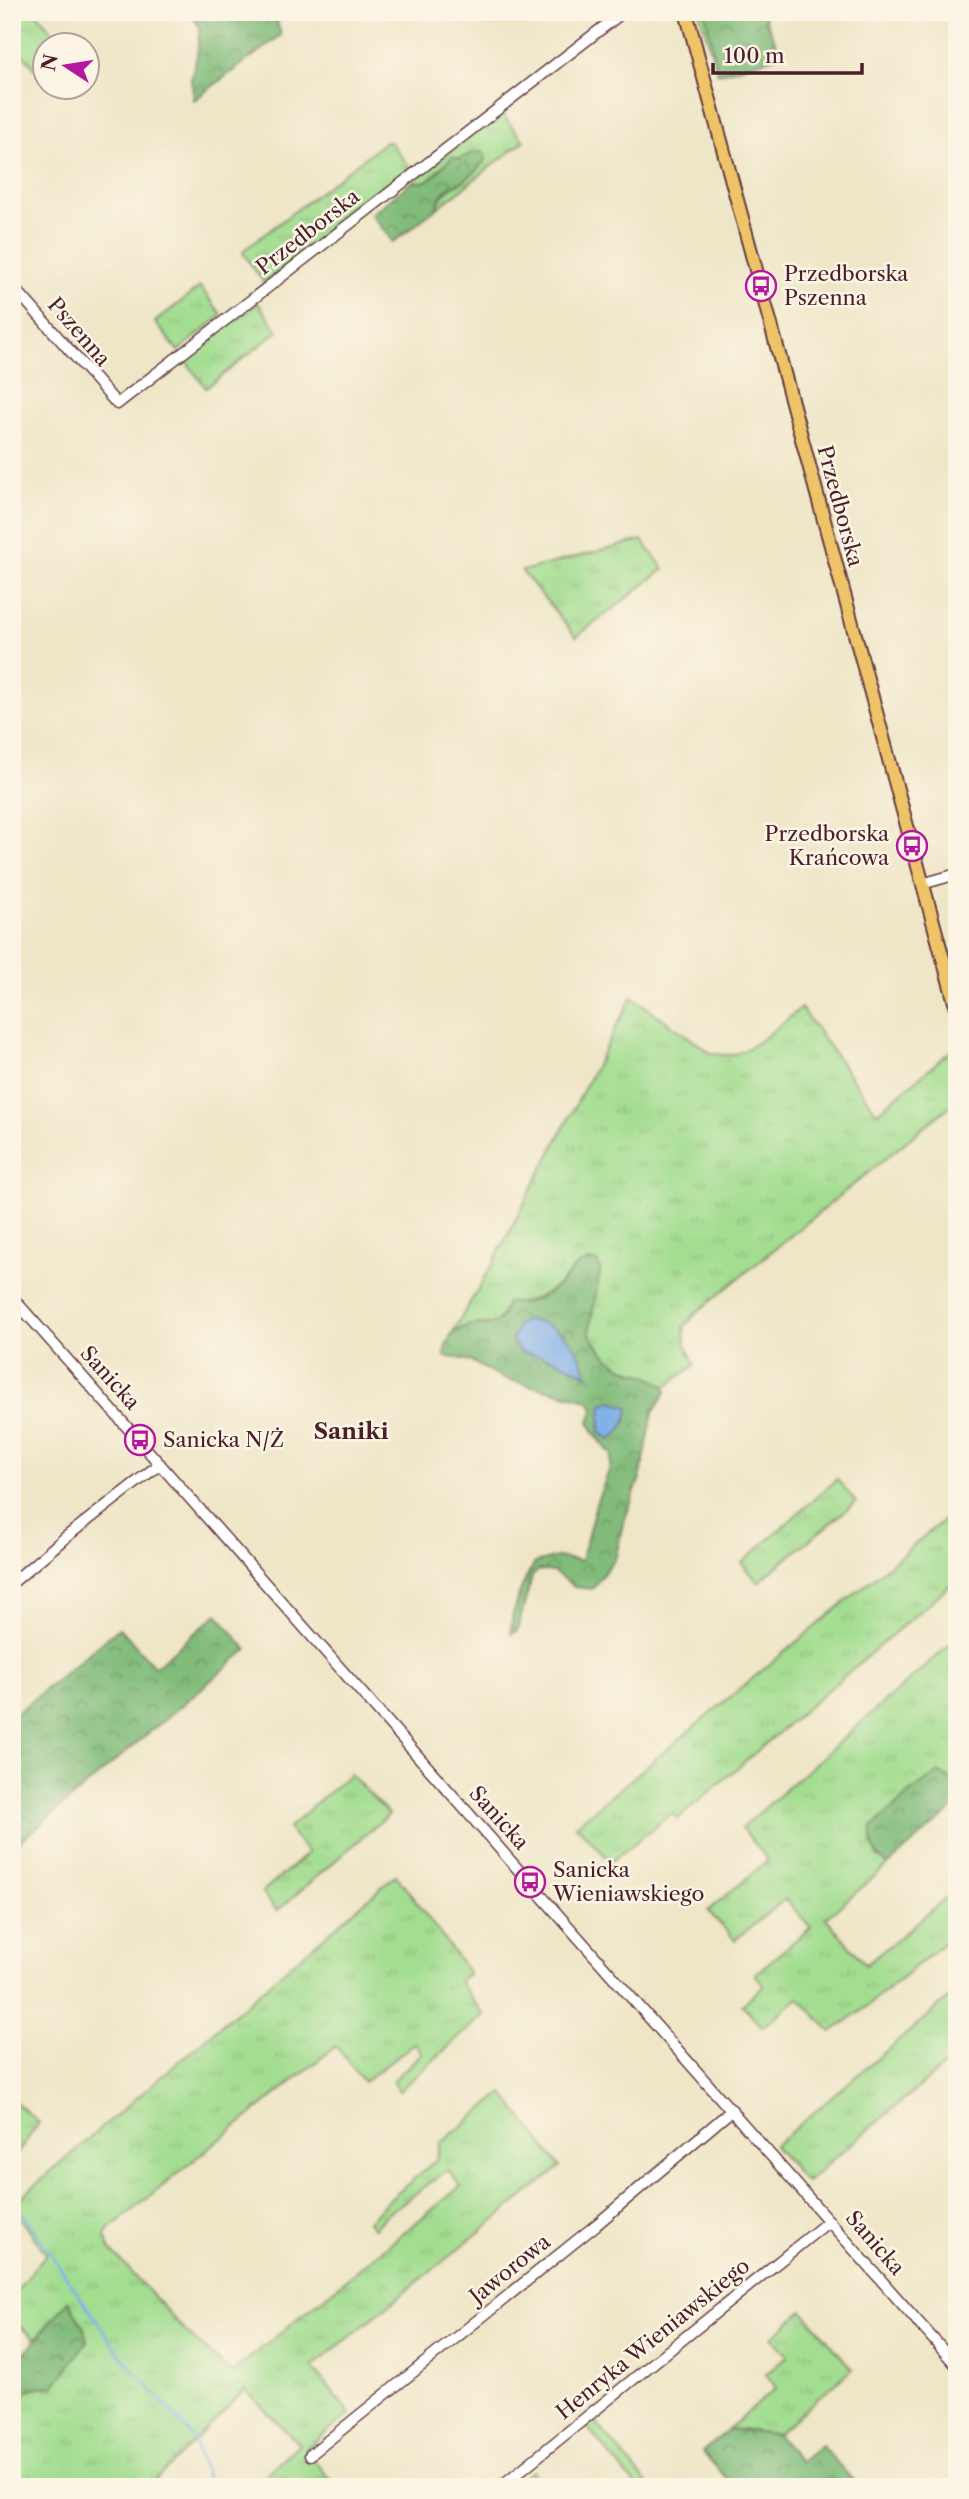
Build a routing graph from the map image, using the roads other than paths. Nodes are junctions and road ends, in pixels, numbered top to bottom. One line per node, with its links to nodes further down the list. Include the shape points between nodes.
1 (623, 12): 4 (street, Przedborska)
2 (686, 12): 6 (main road, Przedborska)
3 (12, 285): 4 (street, Pszenna)
4 (117, 404)
5 (957, 874): 6 (street)
6 (922, 884): 7 (main road, Przedborska)
7 (957, 1010)
8 (12, 1297): 9 (street, Sanicka)
9 (160, 1464): 10 (street); 11 (street, Sanicka)
10 (12, 1583)
11 (732, 2110): 12 (street, Sanicka); 14 (street, Jaworowa)
12 (830, 2221): 13 (street, Sanicka); 15 (street, Henryka Wieniawskiego)
13 (957, 2366)
14 (310, 2455)
15 (500, 2487)

